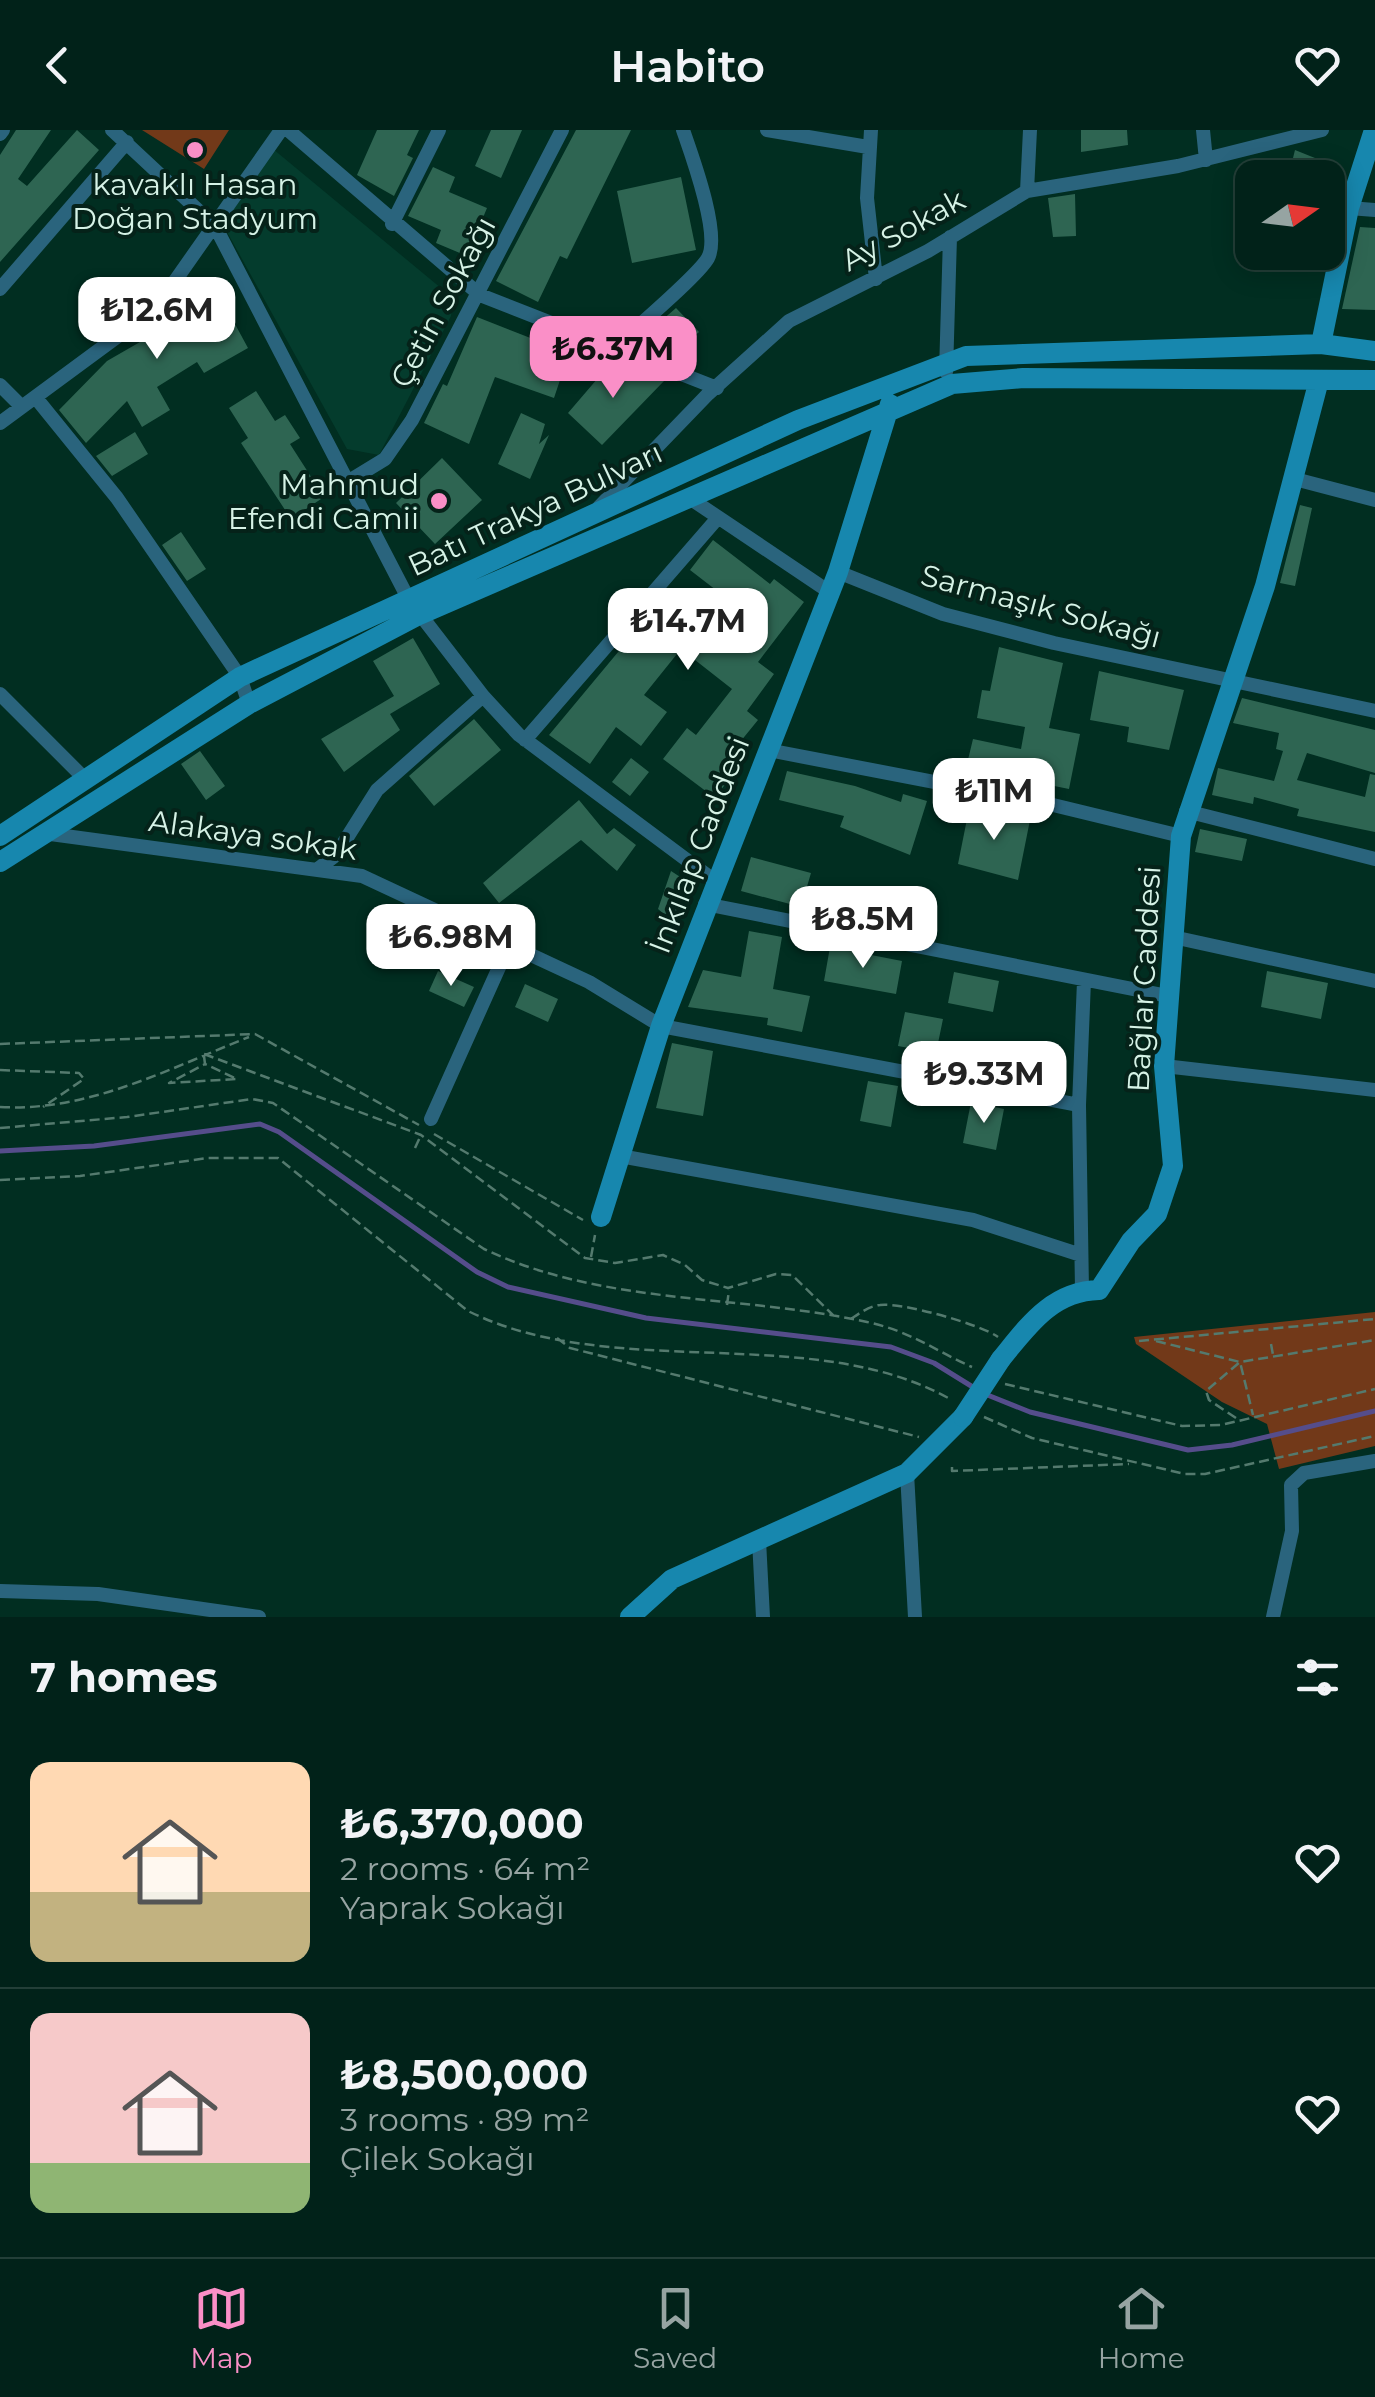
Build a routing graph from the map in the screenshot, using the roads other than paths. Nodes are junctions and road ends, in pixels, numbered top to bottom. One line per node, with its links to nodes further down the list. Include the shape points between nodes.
1 (112, 130): 12 (street)
2 (285, 130): 18 (street); 19 (street)
3 (439, 130): 18 (street)
4 (562, 130): 23 (street, Çetin Sokağı)
5 (683, 130): 25 (street, via 711,235 708,260)
6 (767, 130): 13 (street)
7 (871, 130): 13 (street)
8 (1030, 130): 15 (street)
9 (1204, 130): 14 (street)
10 (1322, 130): 14 (street, Ay Sokak)
11 (1374, 130): 16 (main road)
12 (127, 142): 19 (street); 22 (street)
13 (868, 147): 21 (street)
14 (1206, 160): 15 (street, Ay Sokak)
15 (1027, 190): 20 (street, Ay Sokak)
16 (1349, 208): 17 (street); 24 (main road)
17 (1375, 210)
18 (392, 224): 23 (street)
19 (214, 226): 34 (street, via 156,308); 38 (street)
20 (950, 238): 21 (street, Ay Sokak); 27 (street)
21 (876, 279): 33 (street, Ay Sokak, via 789,321)
22 (0, 289)
23 (480, 295): 25 (street); 38 (street, Çetin Sokağı, via 385,459)
24 (1320, 344): 26 (main road, Batı Trakya Bulvarı); 27 (main road, Batı Trakya Bulvarı, via 966,356); 28 (main road, via 1301,361 1308,376)
25 (612, 349): 33 (street)
26 (1375, 351)
27 (946, 362): 30 (main road, Batı Trakya Bulvarı); 32 (street)
28 (1319, 380): 29 (main road, Batı Trakya Bulvarı); 32 (main road, Batı Trakya Bulvarı, via 1023,378); 37 (main road, Bağlar Caddesi)
29 (1375, 380)
30 (890, 382): 35 (main road, İnkılap Caddesi); 42 (main road, Batı Trakya Bulvarı)
31 (0, 385): 34 (street)
32 (945, 386): 35 (main road, Batı Trakya Bulvarı)
33 (717, 388): 42 (street, Ay Sokak)
34 (29, 403): 36 (street); 45 (street, via 116,498)
35 (890, 409): 39 (main road, Batı Trakya Bulvarı); 43 (main road, İnkılap Caddesi)
36 (0, 423)
37 (1291, 478): 40 (street); 46 (main road, Bağlar Caddesi)
38 (349, 481): 44 (street)
39 (688, 498): 41 (street, Sarmaşık Sokağı); 44 (main road, Batı Trakya Bulvarı)
40 (1375, 500)
41 (716, 520): 43 (street, Sarmaşık Sokağı); 51 (street)
42 (586, 521): 44 (main road, Batı Trakya Bulvarı)
43 (833, 581): 46 (street, Sarmaşık Sokağı); 52 (main road, İnkılap Caddesi)
44 (414, 608): 45 (main road, Batı Trakya Bulvarı); 47 (street); 49 (main road, Batı Trakya Bulvarı)
45 (240, 677): 49 (street); 53 (main road, Batı Trakya Bulvarı)
46 (1232, 684): 50 (street, Sarmaşık Sokağı); 54 (main road, Bağlar Caddesi)
47 (483, 696): 51 (street); 60 (street, via 377,790 336,855)
48 (2, 698): 53 (street)
49 (249, 704): 55 (main road, Batı Trakya Bulvarı)
50 (1375, 711)
51 (525, 740): 61 (street)
52 (768, 750): 57 (street); 61 (main road, İnkılap Caddesi)
53 (85, 778): 56 (main road, Batı Trakya Bulvarı)
54 (1186, 810): 57 (main road, Bağlar Caddesi); 58 (street)
55 (44, 833): 59 (main road, Batı Trakya Bulvarı); 60 (street, Alakaya sokak)
56 (0, 836)
57 (1181, 836): 63 (main road, Bağlar Caddesi)
58 (1375, 859)
59 (0, 862)
60 (319, 868): 64 (street, Alakaya sokak, via 362,876)
61 (715, 881): 62 (main road, İnkılap Caddesi)
62 (705, 904): 66 (street); 68 (main road, İnkılap Caddesi)
63 (1173, 937): 65 (street); 67 (main road, Bağlar Caddesi)
64 (509, 945): 68 (street, Alakaya sokak); 72 (street)
65 (1375, 980)
66 (1084, 981): 67 (street); 71 (street)
67 (1168, 996): 69 (main road, Bağlar Caddesi)
68 (661, 1026): 71 (street); 73 (main road, İnkılap Caddesi)
69 (1164, 1066): 70 (street); 76 (main road, Bağlar Caddesi, via 1173,1166 1157,1214 1099,1290)
70 (1375, 1090)
71 (1079, 1106): 75 (street)
72 (429, 1124)
73 (620, 1156): 74 (main road, İnkılap Caddesi); 75 (street, via 973,1220)
74 (601, 1216)
75 (1081, 1255): 76 (street)
76 (1082, 1290): 78 (main road, Bağlar Caddesi, bridge, via 1041,1310 966,1411)
77 (1375, 1461): 86 (street, via 1304,1473 1291,1485 1292,1530)
78 (907, 1474): 79 (main road, Bağlar Caddesi); 85 (street)
79 (759, 1540): 83 (main road, Bağlar Caddesi, via 672,1580); 84 (street)
80 (0, 1591): 81 (street, via 98,1594)
81 (227, 1614): 82 (street)
82 (259, 1617)
83 (630, 1617)
84 (763, 1617)
85 (915, 1617)
86 (1274, 1617)

